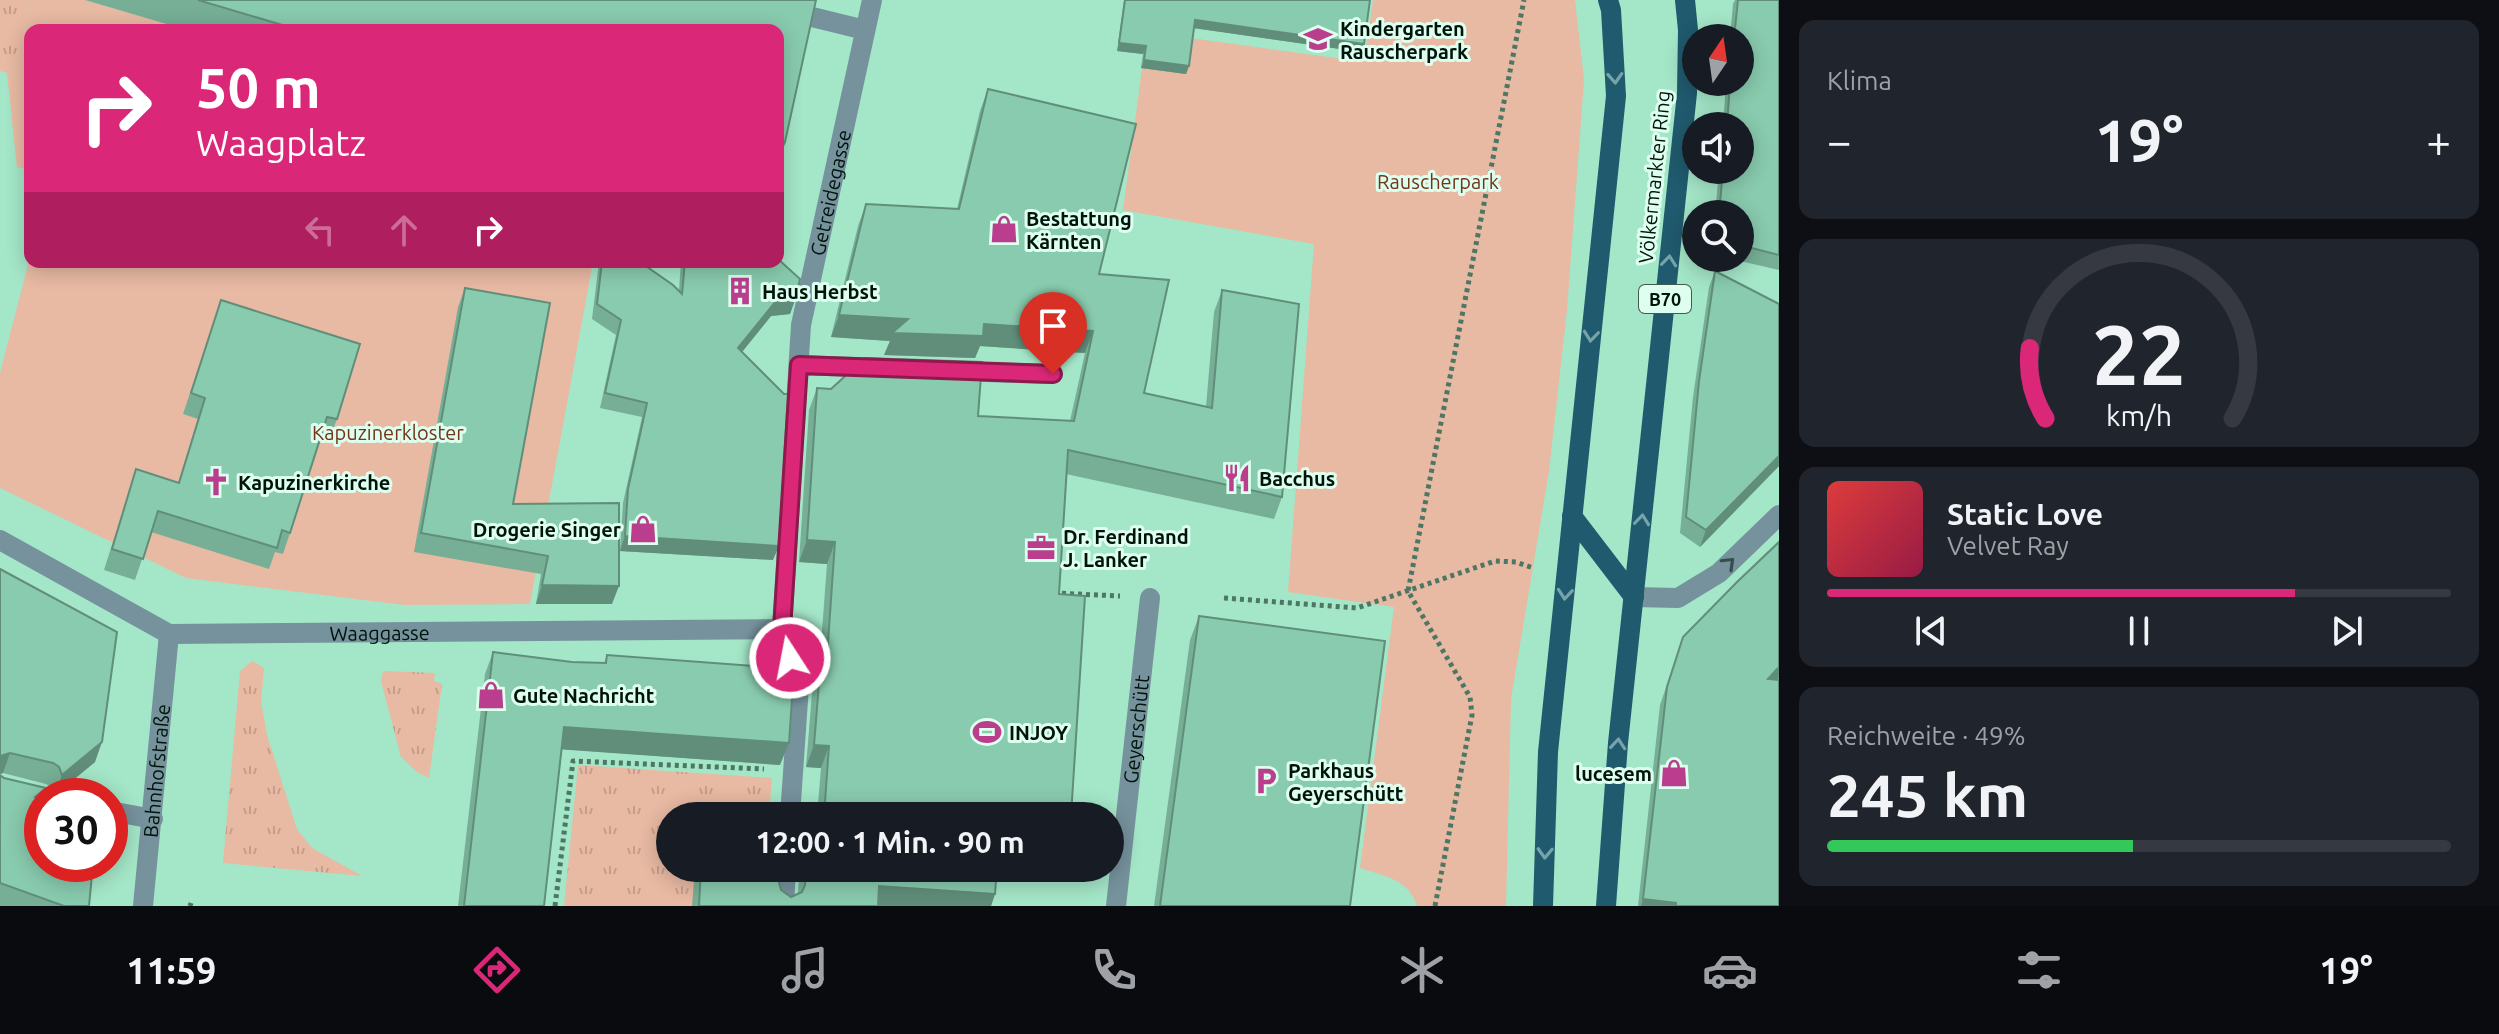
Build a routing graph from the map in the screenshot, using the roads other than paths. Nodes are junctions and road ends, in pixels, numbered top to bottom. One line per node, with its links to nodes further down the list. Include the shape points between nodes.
1 (872, 0): 5 (street, Getreidegasse)
2 (1608, 0): 11 (main road, one-way to 11, via 1616,96)
3 (1685, 0): 13 (main road, Völkermarkter Ring / B70, one-way to 3, via 1687,93)
4 (808, 16): 5 (street)
5 (865, 30): 6 (street, Getreidegasse, via 801,325)
6 (799, 365): 7 (street); 15 (street, Getreidegasse)
7 (894, 369)
8 (942, 370): 9 (street)
9 (1053, 374)
10 (1779, 515): 13 (street, one-way to 10, via 1678,598 1719,573)
11 (1572, 516): 13 (main road); 24 (main road, one-way to 24, via 1548,752)
12 (0, 540): 16 (street, Waaggasse)
13 (1634, 597): 25 (main road, Völkermarkter Ring / B70, one-way to 13)
14 (1150, 598): 23 (street, Geyerschütt)
15 (782, 629): 16 (street, Waaggasse); 17 (street, Getreidegasse, via 799,686)
16 (169, 634): 19 (street, Bahnhofstraße)
17 (791, 802)
18 (128, 814): 19 (street)
19 (153, 819): 21 (street, Bahnhofstraße)
20 (785, 882): 22 (street)
21 (143, 906)
22 (784, 906)
23 (1116, 906)
24 (1543, 906)
25 (1606, 906)

